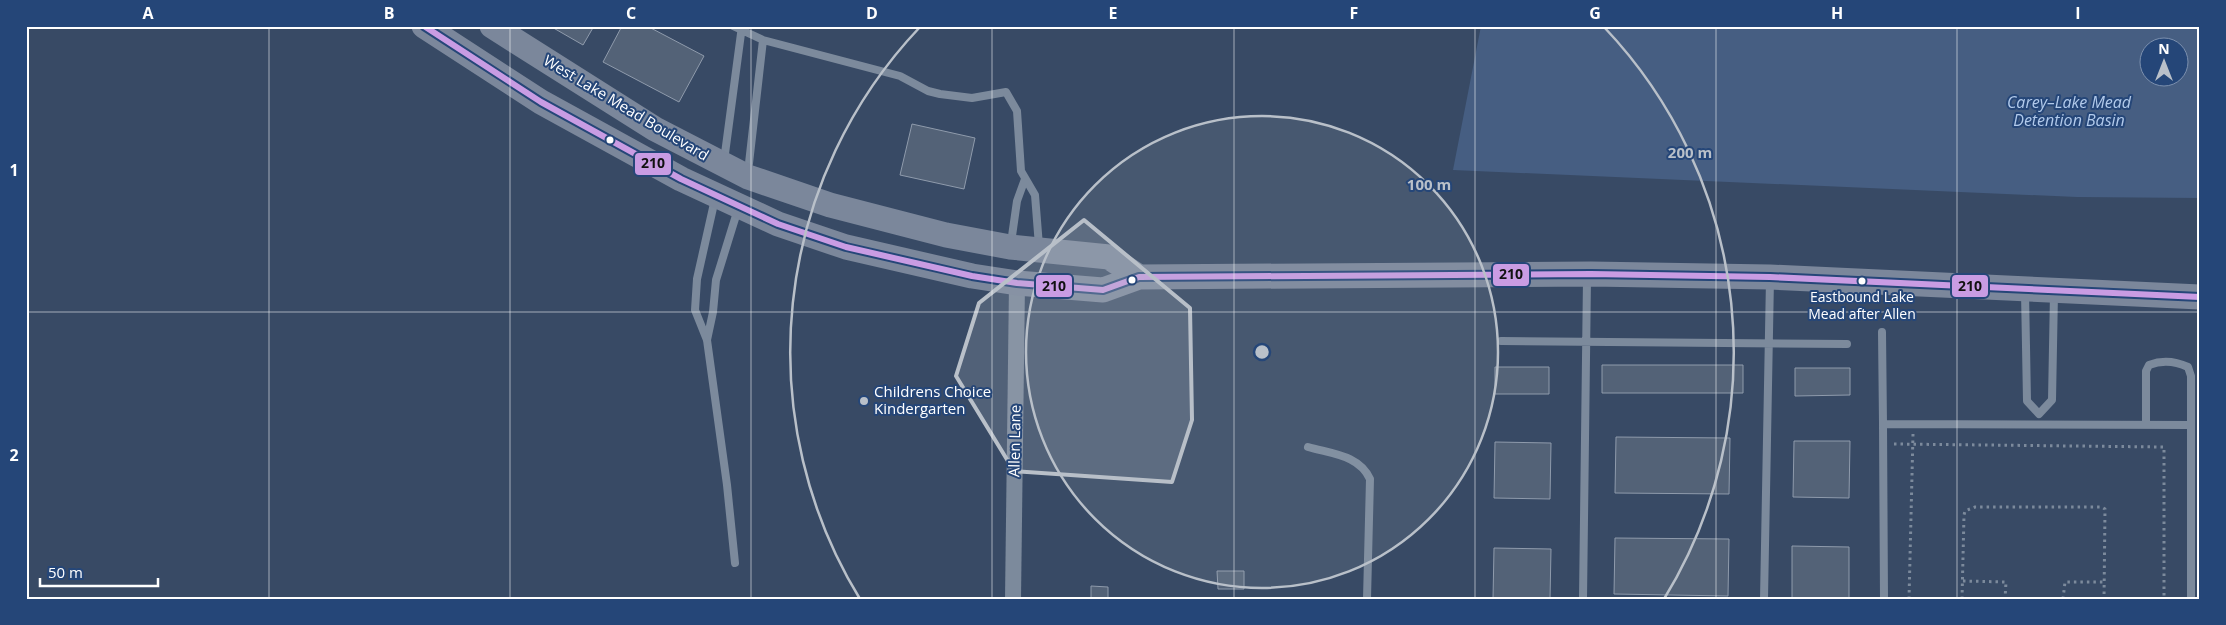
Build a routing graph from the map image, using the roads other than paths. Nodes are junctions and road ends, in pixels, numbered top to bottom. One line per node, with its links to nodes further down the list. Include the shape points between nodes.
1 (424, 26): 9 (main road, via 541,102)
2 (492, 26): 6 (main road, West Lake Mead Boulevard, via 647,124)
3 (733, 26): 4 (lane)
4 (742, 28): 5 (lane); 6 (lane)
5 (763, 40): 7 (lane); 8 (lane, via 900,76 940,94 972,98 1006,92 1017,111 1020,171)
6 (724, 166): 7 (main road, West Lake Mead Boulevard); 9 (main road)
7 (748, 177): 10 (main road); 11 (main road, West Lake Mead Boulevard, via 892,223)
8 (1025, 180): 11 (lane, via 1017,201); 12 (lane, via 1035,195)
9 (716, 196): 10 (main road); 21 (lane, via 696,279 695,310)
10 (738, 208): 16 (main road, via 846,247); 21 (lane, via 716,280)
11 (1010, 247): 12 (main road, West Lake Mead Boulevard)
12 (1040, 251): 14 (main road, West Lake Mead Boulevard, via 1109,258)
13 (1587, 274): 14 (main road); 15 (main road); 23 (lane)
14 (1139, 277): 16 (main road, via 1103,290)
15 (1770, 277): 17 (main road); 24 (lane)
16 (1017, 283): 33 (street, Allen Lane)
17 (2025, 290): 18 (main road); 26 (lane, via 2027,402)
18 (2054, 291): 19 (main road); 26 (lane, via 2052,400)
19 (2200, 297)
20 (1882, 332): 27 (lane)
21 (707, 340): 32 (lane)
22 (1501, 341): 23 (lane)
23 (1586, 342): 24 (lane); 35 (lane)
24 (1768, 344): 25 (lane); 36 (lane)
25 (1847, 344)
26 (2039, 414): 28 (lane)
27 (1883, 424): 28 (lane); 37 (lane)
28 (2039, 424): 29 (lane)
29 (2146, 424): 30 (lane); 30 (lane, via 2146,371 2156,362 2177,362 2188,367 2191,376)
30 (2190, 425): 38 (lane)
31 (1308, 447): 34 (lane, via 1352,460 1365,468 1370,480)
32 (735, 563)
33 (1013, 599)
34 (1367, 599)
35 (1583, 599)
36 (1764, 599)
37 (1884, 599)
38 (2191, 599)

